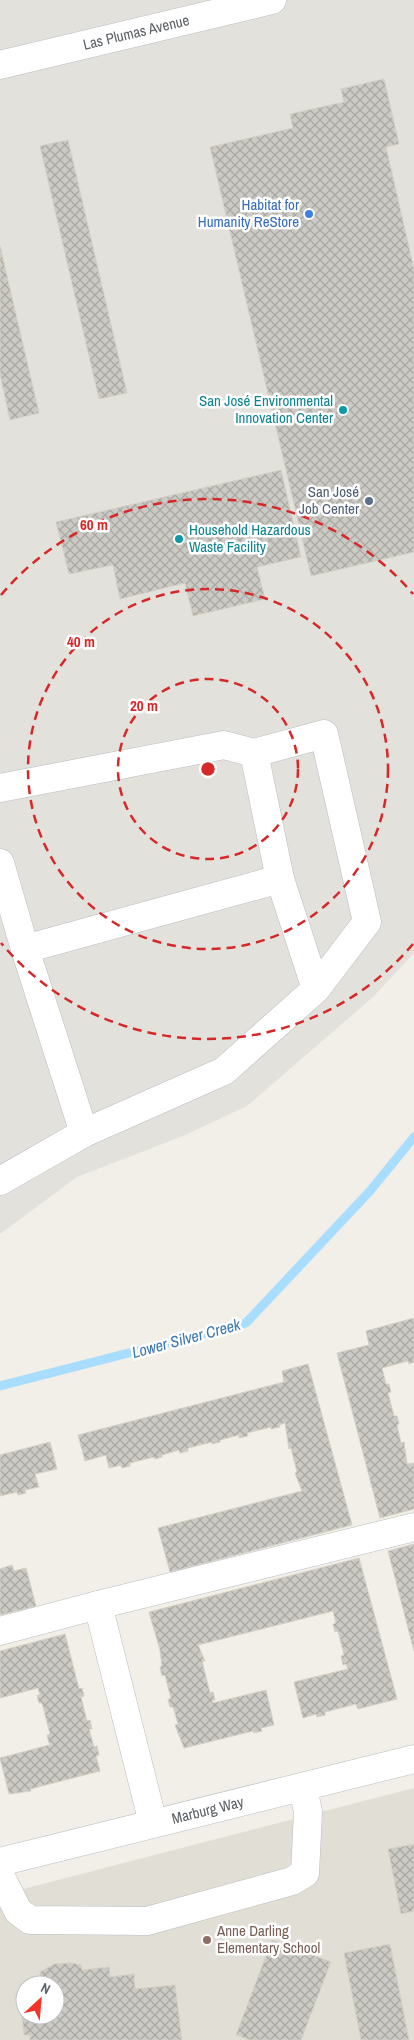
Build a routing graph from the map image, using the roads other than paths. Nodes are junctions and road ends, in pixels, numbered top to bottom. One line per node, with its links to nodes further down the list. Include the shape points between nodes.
1 (272, 0): 2 (street, Las Plumas Avenue)
2 (0, 65)
3 (254, 753): 4 (street, via 224,745); 6 (street); 8 (street, via 324,734 367,922)
4 (0, 788)
5 (0, 863): 7 (street)
6 (280, 880): 7 (street); 8 (street)
7 (24, 949): 9 (street)
8 (316, 989): 9 (street, via 224,1071)
9 (84, 1133): 10 (street)
10 (0, 1181)
11 (414, 1527): 12 (street)
12 (98, 1604): 13 (street); 16 (street)
13 (0, 1631)
14 (414, 1759): 15 (street, Marburg Way)
15 (302, 1787): 16 (street, Marburg Way); 18 (street, via 308,1812 305,1873 292,1881 146,1921 30,1920 18,1911)
16 (153, 1824): 17 (street, Marburg Way)
17 (0, 1862)
18 (0, 1875)

